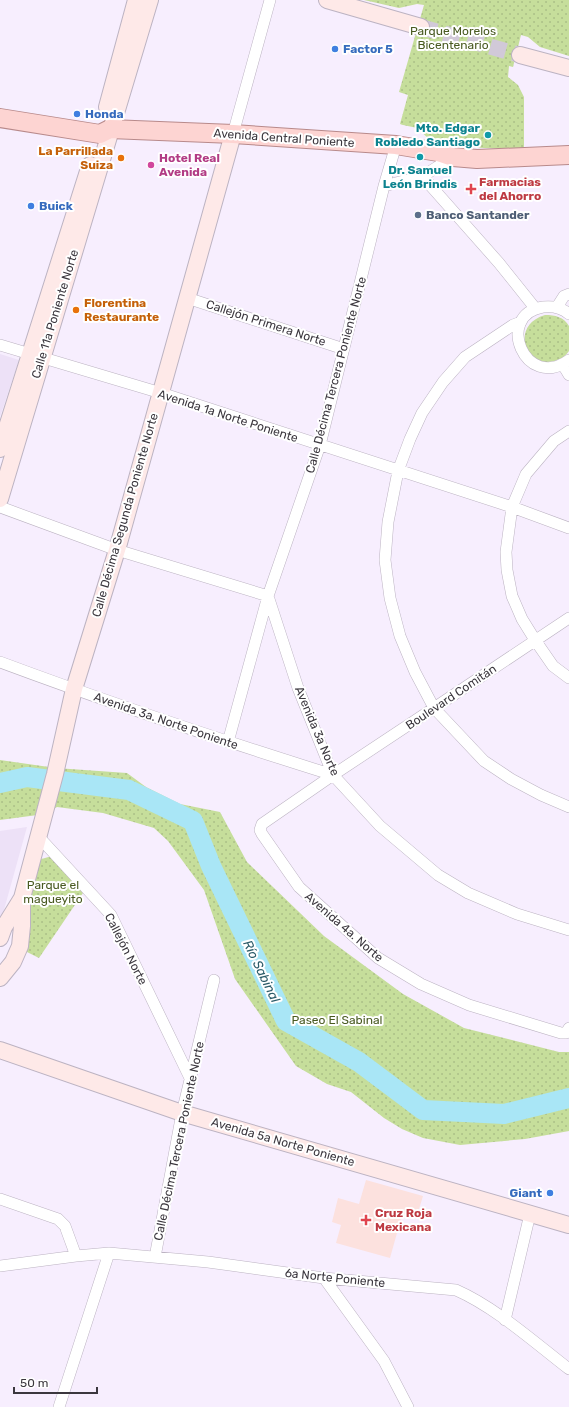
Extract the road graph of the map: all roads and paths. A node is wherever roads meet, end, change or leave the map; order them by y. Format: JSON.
{"nodes":[{"id":1,"x":136,"y":0,"type":"edge"},
{"id":2,"x":150,"y":0,"type":"edge"},
{"id":3,"x":270,"y":0,"type":"edge"},
{"id":4,"x":327,"y":0,"type":"edge"},
{"id":5,"x":421,"y":27,"type":"tunnel mouth"},
{"id":6,"x":132,"y":39,"type":"junction"},
{"id":7,"x":520,"y":55,"type":"tunnel mouth"},
{"id":8,"x":569,"y":68,"type":"edge"},
{"id":9,"x":0,"y":118,"type":"edge"},
{"id":10,"x":105,"y":131,"type":"junction"},
{"id":11,"x":233,"y":134,"type":"junction"},
{"id":12,"x":396,"y":145,"type":"junction"},
{"id":13,"x":569,"y":155,"type":"edge"},
{"id":14,"x":453,"y":157,"type":"junction"},
{"id":15,"x":423,"y":176,"type":"junction"},
{"id":16,"x":384,"y":186,"type":"junction"},
{"id":17,"x":569,"y":294,"type":"edge"},
{"id":18,"x":187,"y":298,"type":"junction"},
{"id":19,"x":557,"y":307,"type":"junction"},
{"id":20,"x":535,"y":308,"type":"junction"},
{"id":21,"x":569,"y":314,"type":"edge"},
{"id":22,"x":521,"y":322,"type":"junction"},
{"id":23,"x":0,"y":345,"type":"edge"},
{"id":24,"x":344,"y":349,"type":"junction"},
{"id":25,"x":35,"y":356,"type":"junction"},
{"id":26,"x":566,"y":363,"type":"edge"},
{"id":27,"x":569,"y":376,"type":"edge"},
{"id":28,"x":160,"y":393,"type":"junction"},
{"id":29,"x":569,"y":432,"type":"edge"},
{"id":30,"x":320,"y":445,"type":"junction"},
{"id":31,"x":0,"y":449,"type":"edge"},
{"id":32,"x":398,"y":470,"type":"junction"},
{"id":33,"x":0,"y":499,"type":"edge"},
{"id":34,"x":0,"y":507,"type":"edge"},
{"id":35,"x":512,"y":508,"type":"junction"},
{"id":36,"x":569,"y":528,"type":"edge"},
{"id":37,"x":117,"y":550,"type":"junction"},
{"id":38,"x":268,"y":596,"type":"junction"},
{"id":39,"x":569,"y":618,"type":"edge"},
{"id":40,"x":535,"y":640,"type":"junction"},
{"id":41,"x":0,"y":662,"type":"edge"},
{"id":42,"x":569,"y":678,"type":"edge"},
{"id":43,"x":74,"y":689,"type":"junction"},
{"id":44,"x":434,"y":708,"type":"junction"},
{"id":45,"x":228,"y":742,"type":"junction"},
{"id":46,"x":333,"y":775,"type":"junction"},
{"id":47,"x":569,"y":807,"type":"edge"},
{"id":48,"x":260,"y":830,"type":"joint"},
{"id":49,"x":38,"y":836,"type":"junction"},
{"id":50,"x":22,"y":898,"type":"junction"},
{"id":51,"x":569,"y":930,"type":"edge"},
{"id":52,"x":0,"y":938,"type":"edge"},
{"id":53,"x":0,"y":978,"type":"edge"},
{"id":54,"x":214,"y":980,"type":"dead end"},
{"id":55,"x":568,"y":1030,"type":"edge"},
{"id":56,"x":0,"y":1050,"type":"edge"},
{"id":57,"x":190,"y":1078,"type":"junction"},
{"id":58,"x":182,"y":1113,"type":"junction"},
{"id":59,"x":0,"y":1199,"type":"edge"},
{"id":60,"x":530,"y":1214,"type":"junction"},
{"id":61,"x":569,"y":1225,"type":"edge"},
{"id":62,"x":109,"y":1253,"type":"junction"},
{"id":63,"x":76,"y":1256,"type":"junction"},
{"id":64,"x":155,"y":1257,"type":"junction"},
{"id":65,"x":0,"y":1266,"type":"edge"},
{"id":66,"x":324,"y":1278,"type":"junction"},
{"id":67,"x":505,"y":1320,"type":"junction"},
{"id":68,"x":569,"y":1368,"type":"edge"},
{"id":69,"x":59,"y":1407,"type":"edge"},
{"id":70,"x":408,"y":1407,"type":"edge"}],
"edges":[{"from":1,"to":6,"type":"main road"},
{"from":2,"to":6,"type":"main road"},
{"from":3,"to":11,"type":"street"},
{"from":4,"to":5,"type":"main road"},
{"from":6,"to":10,"type":"main road","name":"Calle 11a Poniente Norte"},
{"from":7,"to":8,"type":"main road"},
{"from":9,"to":10,"type":"main road","name":"Avenida Central Poniente"},
{"from":10,"to":11,"type":"main road","name":"Avenida Central Poniente"},
{"from":10,"to":25,"type":"main road","name":"Calle 11a Poniente Norte"},
{"from":11,"to":12,"type":"main road","name":"Avenida Central Poniente"},
{"from":11,"to":18,"type":"main road","name":"Calle Décima Segunda Poniente Norte"},
{"from":12,"to":14,"type":"main road","name":"Avenida Central Poniente"},
{"from":12,"to":16,"type":"street","name":"Calle Décima Tercera Poniente Norte"},
{"from":13,"to":14,"type":"main road","name":"Avenida Central Poniente"},
{"from":14,"to":15,"type":"street"},
{"from":15,"to":16,"type":"street"},
{"from":15,"to":20,"type":"street"},
{"from":16,"to":24,"type":"street","name":"Calle Décima Tercera Poniente Norte"},
{"from":17,"to":19,"type":"street"},
{"from":18,"to":24,"type":"street","name":"Callejón Primera Norte"},
{"from":18,"to":28,"type":"main road","name":"Calle Décima Segunda Poniente Norte"},
{"from":19,"to":20,"type":"street"},
{"from":19,"to":21,"type":"street"},
{"from":20,"to":22,"type":"street"},
{"from":22,"to":26,"type":"street"},
{"from":22,"to":32,"type":"street"},
{"from":23,"to":25,"type":"street","name":"Avenida 1a Norte Poniente"},
{"from":24,"to":30,"type":"street","name":"Calle Décima Tercera Poniente Norte"},
{"from":25,"to":28,"type":"street","name":"Avenida 1a Norte Poniente"},
{"from":25,"to":31,"type":"main road","name":"Calle 11a Poniente Norte"},
{"from":25,"to":33,"type":"main road","name":"Calle 11a Poniente Norte"},
{"from":26,"to":27,"type":"street"},
{"from":28,"to":30,"type":"street","name":"Avenida 1a Norte Poniente"},
{"from":28,"to":37,"type":"main road","name":"Calle Décima Segunda Poniente Norte"},
{"from":29,"to":35,"type":"street"},
{"from":30,"to":32,"type":"street","name":"Avenida 1a Norte Poniente"},
{"from":30,"to":38,"type":"street","name":"Calle Décima Tercera Poniente Norte"},
{"from":32,"to":35,"type":"street","name":"Avenida 1a Norte Poniente"},
{"from":32,"to":44,"type":"street"},
{"from":34,"to":37,"type":"street"},
{"from":35,"to":36,"type":"street","name":"Avenida 1a Norte Poniente"},
{"from":35,"to":40,"type":"street"},
{"from":37,"to":38,"type":"street"},
{"from":37,"to":43,"type":"main road","name":"Calle Décima Segunda Poniente Norte"},
{"from":38,"to":45,"type":"street","name":"Calle Décima Tercera Poniente Norte"},
{"from":38,"to":46,"type":"street","name":"Avenida 3a Norte"},
{"from":39,"to":40,"type":"street","name":"Boulevard Comitán"},
{"from":40,"to":42,"type":"street"},
{"from":40,"to":44,"type":"street","name":"Boulevard Comitán"},
{"from":41,"to":43,"type":"street","name":"Avenida 3a. Norte Poniente"},
{"from":43,"to":45,"type":"street","name":"Avenida 3a. Norte Poniente"},
{"from":43,"to":49,"type":"main road","name":"Calle Décima Segunda Poniente Norte"},
{"from":44,"to":46,"type":"street","name":"Boulevard Comitán"},
{"from":44,"to":47,"type":"street"},
{"from":45,"to":46,"type":"street","name":"Avenida 3a. Norte Poniente"},
{"from":46,"to":48,"type":"street","name":"Boulevard Comitán"},
{"from":46,"to":51,"type":"street","name":"Avenida 3a Norte"},
{"from":48,"to":55,"type":"street","name":"Avenida 4a. Norte"},
{"from":49,"to":50,"type":"main road","name":"Calle Décima Segunda Poniente Norte"},
{"from":49,"to":57,"type":"street","name":"Callejón Norte"},
{"from":50,"to":52,"type":"main road","name":"Calle Décima Segunda Poniente Norte"},
{"from":50,"to":53,"type":"main road","name":"Calle Décima Segunda Poniente Norte"},
{"from":54,"to":57,"type":"street","name":"Calle Décima Tercera Poniente Norte"},
{"from":56,"to":58,"type":"main road","name":"Avenida 5a Norte Poniente"},
{"from":57,"to":58,"type":"street","name":"Calle Décima Tercera Poniente Norte"},
{"from":58,"to":60,"type":"main road","name":"Avenida 5a Norte Poniente"},
{"from":58,"to":64,"type":"street","name":"Calle Décima Tercera Poniente Norte"},
{"from":59,"to":63,"type":"street"},
{"from":60,"to":61,"type":"main road","name":"Avenida 5a Norte Poniente"},
{"from":60,"to":67,"type":"street"},
{"from":62,"to":63,"type":"street","name":"6a Norte Poniente"},
{"from":62,"to":64,"type":"street","name":"6a Norte Poniente"},
{"from":62,"to":69,"type":"street"},
{"from":63,"to":65,"type":"street","name":"6a Norte Poniente"},
{"from":64,"to":66,"type":"street","name":"6a Norte Poniente"},
{"from":66,"to":67,"type":"street","name":"6a Norte Poniente"},
{"from":66,"to":70,"type":"street"},
{"from":67,"to":68,"type":"street","name":"6a Norte Poniente"}]}
